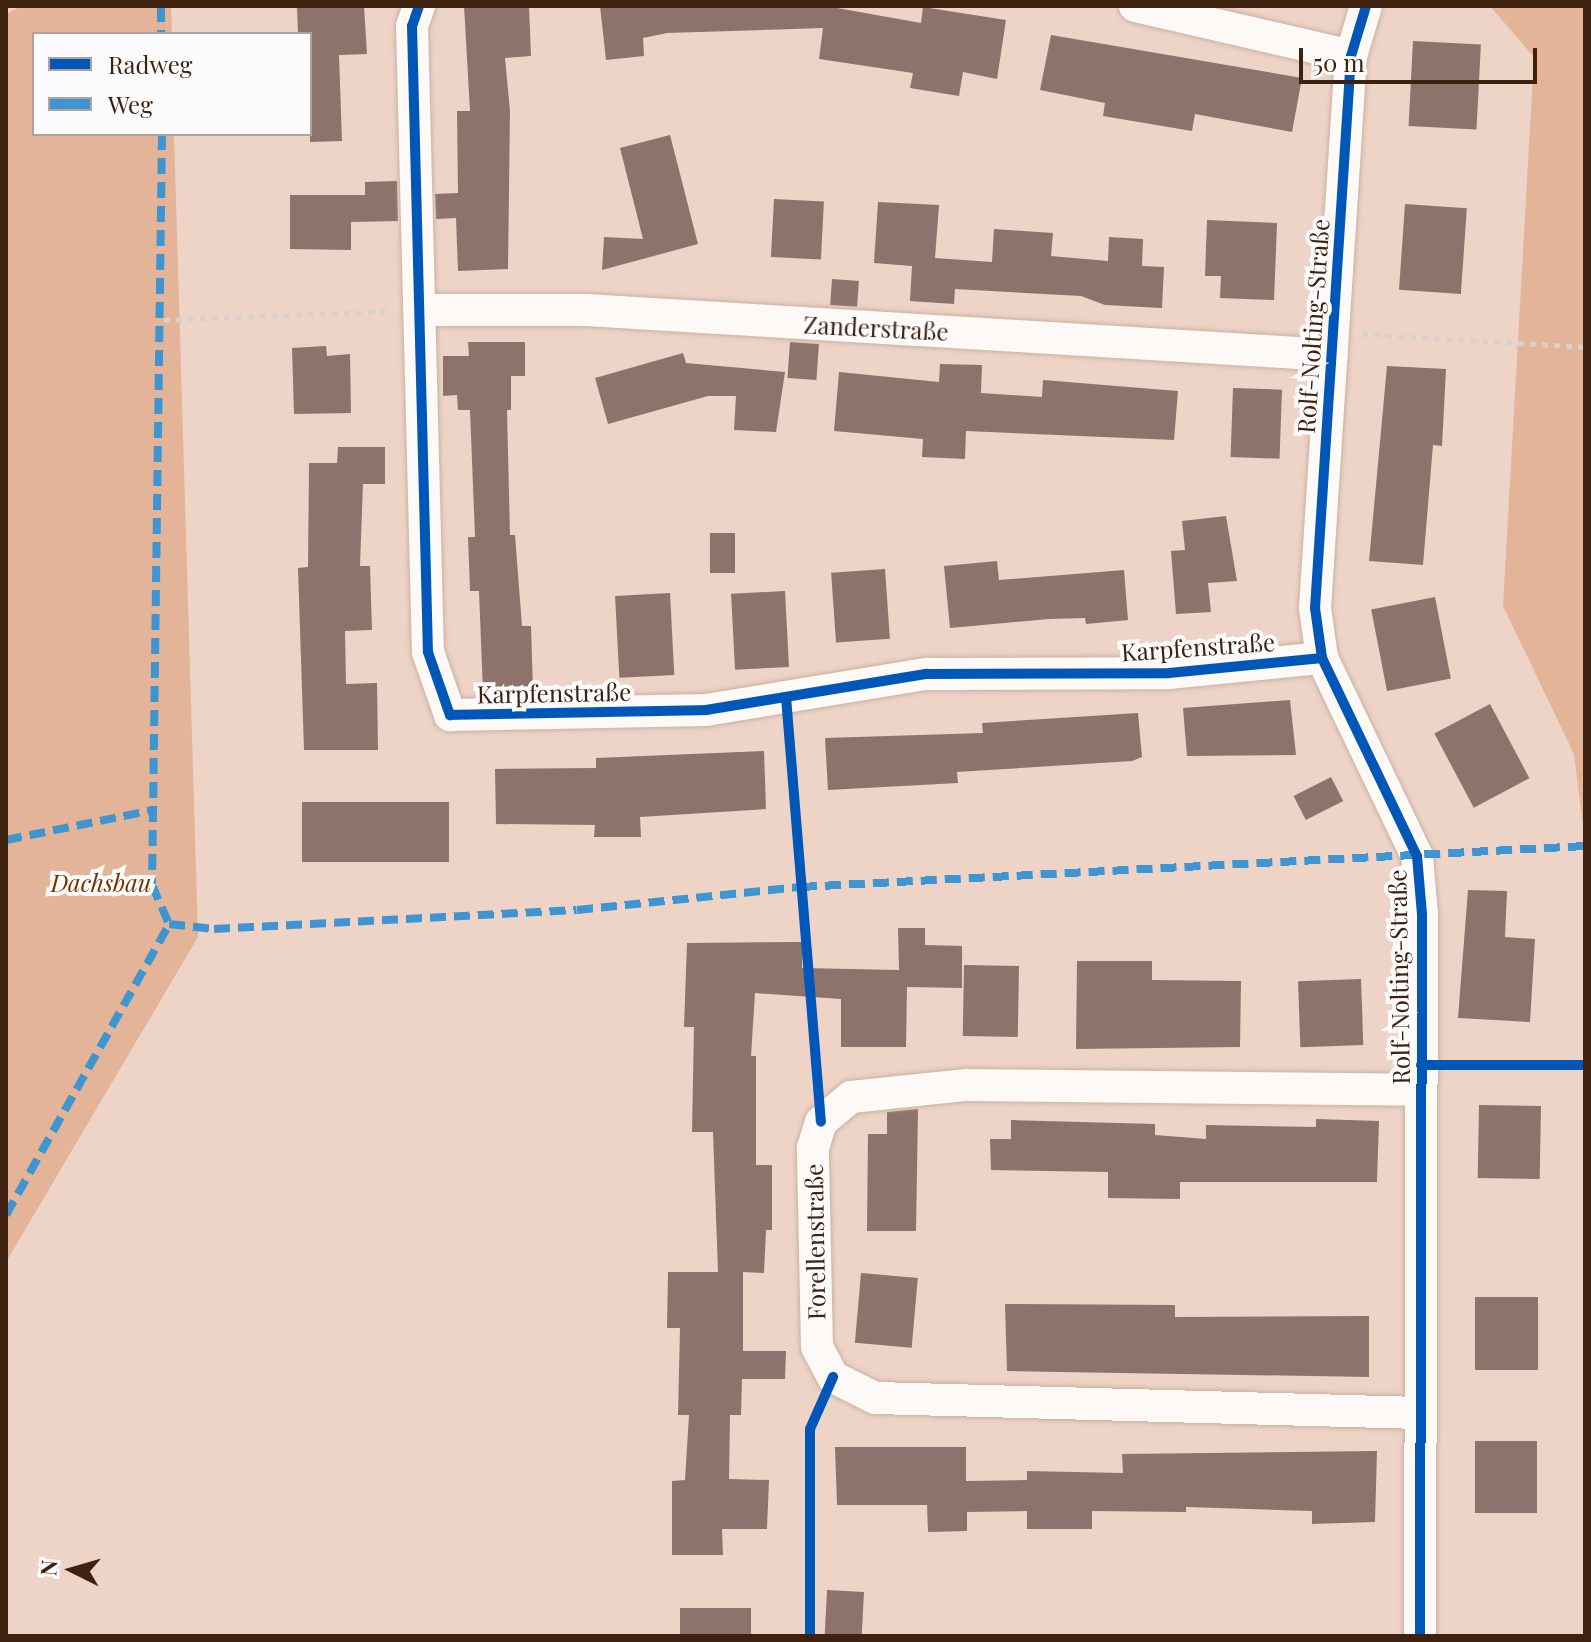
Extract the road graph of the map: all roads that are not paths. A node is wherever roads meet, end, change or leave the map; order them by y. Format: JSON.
{"nodes":[{"id":1,"x":419,"y":6,"type":"edge"},
{"id":2,"x":1135,"y":6,"type":"edge"},
{"id":3,"x":1366,"y":6,"type":"edge"},
{"id":4,"x":1351,"y":56,"type":"junction"},
{"id":5,"x":420,"y":310,"type":"junction"},
{"id":6,"x":1333,"y":344,"type":"junction"},
{"id":7,"x":1322,"y":658,"type":"junction"},
{"id":8,"x":1421,"y":1090,"type":"junction"},
{"id":9,"x":1420,"y":1413,"type":"junction"},
{"id":10,"x":1420,"y":1636,"type":"edge"}],
"edges":[{"from":1,"to":5,"type":"street","name":"Karpfenstraße"},
{"from":2,"to":4,"type":"street"},
{"from":3,"to":4,"type":"street","name":"Rolf-Nolting-Straße"},
{"from":4,"to":6,"type":"street","name":"Rolf-Nolting-Straße"},
{"from":5,"to":6,"type":"street","name":"Zanderstraße"},
{"from":5,"to":7,"type":"street","name":"Karpfenstraße"},
{"from":6,"to":7,"type":"street","name":"Rolf-Nolting-Straße"},
{"from":7,"to":8,"type":"street","name":"Rolf-Nolting-Straße"},
{"from":8,"to":9,"type":"street","name":"Rolf-Nolting-Straße"},
{"from":8,"to":9,"type":"street","name":"Forellenstraße"},
{"from":9,"to":10,"type":"street","name":"Rolf-Nolting-Straße"}]}
